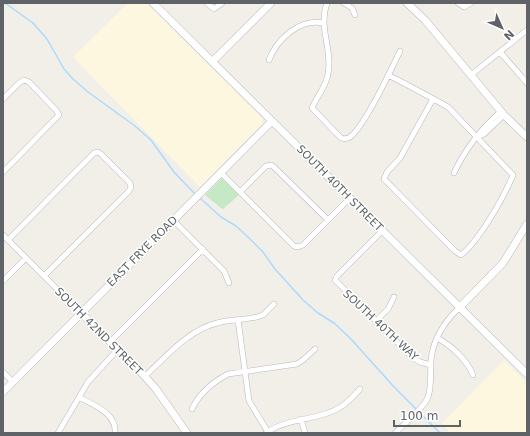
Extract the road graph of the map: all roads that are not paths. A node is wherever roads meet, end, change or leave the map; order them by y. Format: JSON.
{"nodes":[{"id":1,"x":153,"y":3,"type":"edge"},
{"id":2,"x":207,"y":3,"type":"edge"},
{"id":3,"x":222,"y":3,"type":"edge"},
{"id":4,"x":271,"y":3,"type":"edge"},
{"id":5,"x":327,"y":3,"type":"edge"},
{"id":6,"x":344,"y":3,"type":"edge"},
{"id":7,"x":407,"y":3,"type":"edge"},
{"id":8,"x":458,"y":3,"type":"edge"},
{"id":9,"x":471,"y":3,"type":"edge"},
{"id":10,"x":355,"y":15,"type":"dead end"},
{"id":11,"x":323,"y":23,"type":"junction"},
{"id":12,"x":527,"y":30,"type":"edge"},
{"id":13,"x":400,"y":51,"type":"dead end"},
{"id":14,"x":500,"y":52,"type":"junction"},
{"id":15,"x":269,"y":60,"type":"dead end"},
{"id":16,"x":213,"y":61,"type":"junction"},
{"id":17,"x":388,"y":74,"type":"junction"},
{"id":18,"x":471,"y":75,"type":"junction"},
{"id":19,"x":527,"y":83,"type":"edge"},
{"id":20,"x":439,"y":94,"type":"dead end"},
{"id":21,"x":3,"y":99,"type":"edge"},
{"id":22,"x":434,"y":99,"type":"junction"},
{"id":23,"x":503,"y":113,"type":"junction"},
{"id":24,"x":272,"y":121,"type":"junction"},
{"id":25,"x":477,"y":137,"type":"junction"},
{"id":26,"x":527,"y":137,"type":"edge"},
{"id":27,"x":3,"y":172,"type":"edge"},
{"id":28,"x":221,"y":172,"type":"junction"},
{"id":29,"x":454,"y":173,"type":"dead end"},
{"id":30,"x":240,"y":192,"type":"junction"},
{"id":31,"x":350,"y":198,"type":"junction"},
{"id":32,"x":173,"y":220,"type":"junction"},
{"id":33,"x":328,"y":220,"type":"junction"},
{"id":34,"x":527,"y":224,"type":"edge"},
{"id":35,"x":383,"y":230,"type":"junction"},
{"id":36,"x":3,"y":235,"type":"edge"},
{"id":37,"x":8,"y":240,"type":"junction"},
{"id":38,"x":203,"y":249,"type":"junction"},
{"id":39,"x":26,"y":258,"type":"junction"},
{"id":40,"x":44,"y":276,"type":"junction"},
{"id":41,"x":3,"y":281,"type":"edge"},
{"id":42,"x":229,"y":282,"type":"dead end"},
{"id":43,"x":394,"y":297,"type":"dead end"},
{"id":44,"x":274,"y":304,"type":"dead end"},
{"id":45,"x":460,"y":308,"type":"junction"},
{"id":46,"x":81,"y":313,"type":"junction"},
{"id":47,"x":238,"y":320,"type":"junction"},
{"id":48,"x":376,"y":322,"type":"junction"},
{"id":49,"x":437,"y":338,"type":"junction"},
{"id":50,"x":110,"y":342,"type":"junction"},
{"id":51,"x":118,"y":349,"type":"junction"},
{"id":52,"x":315,"y":349,"type":"dead end"},
{"id":53,"x":431,"y":365,"type":"junction"},
{"id":54,"x":3,"y":372,"type":"edge"},
{"id":55,"x":245,"y":372,"type":"junction"},
{"id":56,"x":527,"y":374,"type":"edge"},
{"id":57,"x":474,"y":375,"type":"dead end"},
{"id":58,"x":144,"y":376,"type":"junction"},
{"id":59,"x":13,"y":382,"type":"junction"},
{"id":60,"x":360,"y":389,"type":"dead end"},
{"id":61,"x":3,"y":392,"type":"edge"},
{"id":62,"x":79,"y":397,"type":"junction"},
{"id":63,"x":192,"y":409,"type":"dead end"},
{"id":64,"x":301,"y":419,"type":"junction"},
{"id":65,"x":267,"y":432,"type":"edge"},
{"id":66,"x":58,"y":433,"type":"edge"},
{"id":67,"x":115,"y":433,"type":"edge"},
{"id":68,"x":187,"y":433,"type":"edge"},
{"id":69,"x":304,"y":433,"type":"edge"},
{"id":70,"x":395,"y":433,"type":"edge"}],
"edges":[{"from":1,"to":16,"type":"street","name":"SOUTH 40TH STREET"},
{"from":2,"to":3,"type":"street"},
{"from":4,"to":16,"type":"street"},
{"from":5,"to":11,"type":"street"},
{"from":6,"to":10,"type":"street"},
{"from":7,"to":18,"type":"street"},
{"from":8,"to":9,"type":"street"},
{"from":11,"to":15,"type":"street"},
{"from":11,"to":17,"type":"street"},
{"from":12,"to":14,"type":"street"},
{"from":13,"to":17,"type":"street"},
{"from":14,"to":18,"type":"street"},
{"from":14,"to":19,"type":"street"},
{"from":16,"to":24,"type":"street","name":"SOUTH 40TH STREET"},
{"from":17,"to":22,"type":"street"},
{"from":18,"to":23,"type":"street"},
{"from":20,"to":22,"type":"street"},
{"from":21,"to":27,"type":"street"},
{"from":22,"to":25,"type":"street"},
{"from":22,"to":25,"type":"street"},
{"from":23,"to":25,"type":"street"},
{"from":23,"to":26,"type":"street"},
{"from":24,"to":28,"type":"street","name":"EAST FRYE ROAD"},
{"from":24,"to":31,"type":"street","name":"SOUTH 40TH STREET"},
{"from":25,"to":29,"type":"street"},
{"from":28,"to":30,"type":"street"},
{"from":28,"to":32,"type":"street","name":"EAST FRYE ROAD"},
{"from":30,"to":33,"type":"street"},
{"from":30,"to":33,"type":"street"},
{"from":31,"to":33,"type":"street"},
{"from":31,"to":35,"type":"street","name":"SOUTH 40TH STREET"},
{"from":32,"to":38,"type":"street"},
{"from":32,"to":46,"type":"street","name":"EAST FRYE ROAD"},
{"from":34,"to":45,"type":"street"},
{"from":35,"to":45,"type":"street","name":"SOUTH 40TH STREET"},
{"from":35,"to":48,"type":"street","name":"SOUTH 40TH WAY"},
{"from":36,"to":37,"type":"street","name":"SOUTH 42ND STREET"},
{"from":37,"to":39,"type":"street","name":"SOUTH 42ND STREET"},
{"from":37,"to":40,"type":"street"},
{"from":38,"to":42,"type":"street"},
{"from":38,"to":50,"type":"street"},
{"from":39,"to":40,"type":"street","name":"SOUTH 42ND STREET"},
{"from":39,"to":41,"type":"street"},
{"from":40,"to":46,"type":"street","name":"SOUTH 42ND STREET"},
{"from":43,"to":48,"type":"street"},
{"from":44,"to":47,"type":"street"},
{"from":45,"to":49,"type":"street"},
{"from":45,"to":56,"type":"street","name":"SOUTH 40TH STREET"},
{"from":46,"to":50,"type":"street","name":"SOUTH 42ND STREET"},
{"from":46,"to":59,"type":"street","name":"EAST FRYE ROAD"},
{"from":47,"to":55,"type":"street"},
{"from":47,"to":58,"type":"street"},
{"from":48,"to":53,"type":"street","name":"SOUTH 40TH WAY"},
{"from":49,"to":53,"type":"street"},
{"from":49,"to":57,"type":"street"},
{"from":50,"to":51,"type":"street","name":"SOUTH 42ND STREET"},
{"from":51,"to":58,"type":"street","name":"SOUTH 42ND STREET"},
{"from":51,"to":62,"type":"street"},
{"from":52,"to":55,"type":"street"},
{"from":53,"to":70,"type":"street"},
{"from":54,"to":59,"type":"street"},
{"from":55,"to":63,"type":"street"},
{"from":55,"to":65,"type":"street"},
{"from":58,"to":68,"type":"street","name":"SOUTH 42ND STREET"},
{"from":59,"to":61,"type":"street","name":"EAST FRYE ROAD"},
{"from":60,"to":64,"type":"street"},
{"from":62,"to":66,"type":"street"},
{"from":62,"to":67,"type":"street"},
{"from":64,"to":65,"type":"street"},
{"from":64,"to":69,"type":"street"}]}
